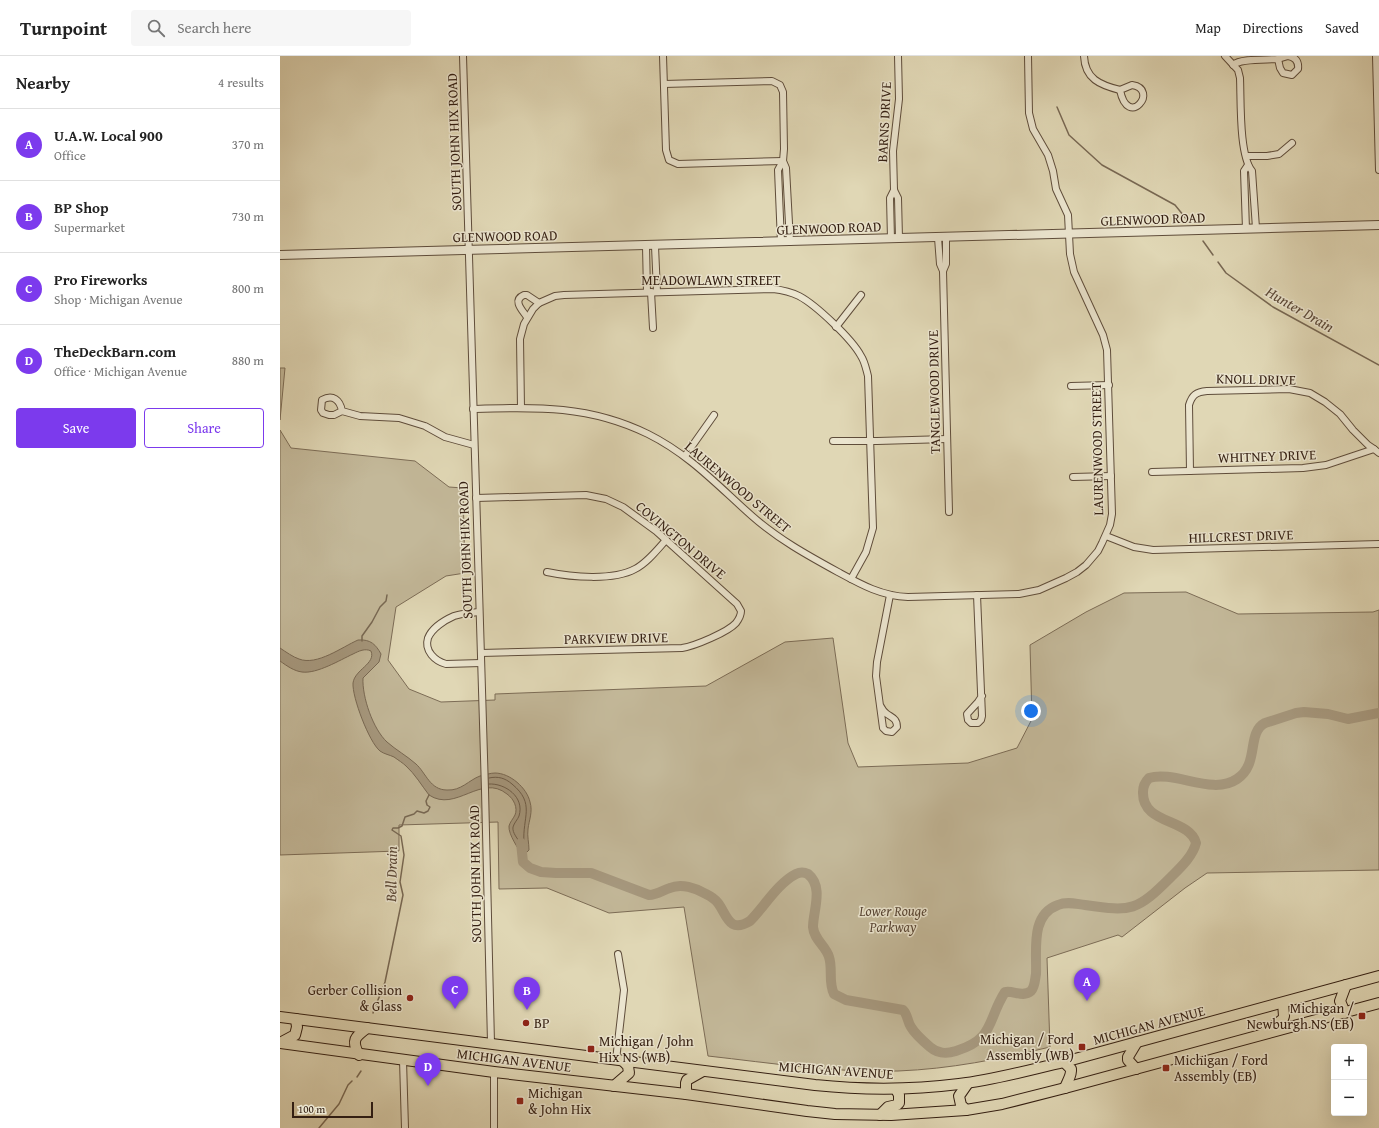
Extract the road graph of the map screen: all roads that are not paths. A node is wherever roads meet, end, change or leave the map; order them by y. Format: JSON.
{"nodes":[{"id":1,"x":463,"y":56,"type":"edge"},
{"id":2,"x":664,"y":56,"type":"edge"},
{"id":3,"x":898,"y":56,"type":"edge"},
{"id":4,"x":1028,"y":56,"type":"edge"},
{"id":5,"x":1084,"y":56,"type":"edge"},
{"id":6,"x":1225,"y":56,"type":"edge"},
{"id":7,"x":1376,"y":56,"type":"edge"},
{"id":8,"x":1278,"y":59,"type":"dead end"},
{"id":9,"x":1233,"y":65,"type":"junction"},
{"id":10,"x":664,"y":84,"type":"junction"},
{"id":11,"x":1120,"y":90,"type":"dead end"},
{"id":12,"x":1292,"y":143,"type":"dead end"},
{"id":13,"x":1246,"y":156,"type":"junction"},
{"id":14,"x":783,"y":161,"type":"junction"},
{"id":15,"x":1248,"y":165,"type":"junction"},
{"id":16,"x":1379,"y":170,"type":"edge"},
{"id":17,"x":1254,"y":193,"type":"junction"},
{"id":18,"x":1245,"y":194,"type":"junction"},
{"id":19,"x":1379,"y":225,"type":"edge"},
{"id":20,"x":1256,"y":228,"type":"junction"},
{"id":21,"x":1246,"y":229,"type":"junction"},
{"id":22,"x":1069,"y":234,"type":"junction"},
{"id":23,"x":895,"y":238,"type":"junction"},
{"id":24,"x":942,"y":238,"type":"junction"},
{"id":25,"x":786,"y":242,"type":"junction"},
{"id":26,"x":646,"y":246,"type":"junction"},
{"id":27,"x":655,"y":246,"type":"junction"},
{"id":28,"x":470,"y":250,"type":"junction"},
{"id":29,"x":280,"y":255,"type":"edge"},
{"id":30,"x":652,"y":292,"type":"junction"},
{"id":31,"x":861,"y":295,"type":"dead end"},
{"id":32,"x":540,"y":303,"type":"junction"},
{"id":33,"x":527,"y":317,"type":"junction"},
{"id":34,"x":836,"y":327,"type":"junction"},
{"id":35,"x":653,"y":328,"type":"dead end"},
{"id":36,"x":1109,"y":385,"type":"junction"},
{"id":37,"x":1071,"y":386,"type":"dead end"},
{"id":38,"x":521,"y":408,"type":"junction"},
{"id":39,"x":473,"y":410,"type":"junction"},
{"id":40,"x":342,"y":411,"type":"dead end"},
{"id":41,"x":714,"y":415,"type":"dead end"},
{"id":42,"x":947,"y":439,"type":"junction"},
{"id":43,"x":834,"y":441,"type":"dead end"},
{"id":44,"x":871,"y":441,"type":"junction"},
{"id":45,"x":474,"y":445,"type":"junction"},
{"id":46,"x":1376,"y":451,"type":"edge"},
{"id":47,"x":685,"y":456,"type":"junction"},
{"id":48,"x":1190,"y":471,"type":"junction"},
{"id":49,"x":1152,"y":472,"type":"dead end"},
{"id":50,"x":1112,"y":476,"type":"junction"},
{"id":51,"x":1073,"y":477,"type":"dead end"},
{"id":52,"x":476,"y":498,"type":"junction"},
{"id":53,"x":949,"y":512,"type":"dead end"},
{"id":54,"x":1106,"y":536,"type":"junction"},
{"id":55,"x":666,"y":540,"type":"junction"},
{"id":56,"x":1379,"y":544,"type":"edge"},
{"id":57,"x":547,"y":572,"type":"dead end"},
{"id":58,"x":851,"y":579,"type":"junction"},
{"id":59,"x":890,"y":595,"type":"junction"},
{"id":60,"x":977,"y":595,"type":"junction"},
{"id":61,"x":479,"y":612,"type":"junction"},
{"id":62,"x":741,"y":614,"type":"joint"},
{"id":63,"x":481,"y":653,"type":"junction"},
{"id":64,"x":481,"y":663,"type":"junction"},
{"id":65,"x":982,"y":696,"type":"dead end"},
{"id":66,"x":880,"y":706,"type":"dead end"},
{"id":67,"x":618,"y":954,"type":"dead end"},
{"id":68,"x":1379,"y":976,"type":"edge"},
{"id":69,"x":1346,"y":985,"type":"junction"},
{"id":70,"x":1283,"y":1003,"type":"junction"},
{"id":71,"x":1379,"y":1003,"type":"edge"},
{"id":72,"x":1345,"y":1013,"type":"junction"},
{"id":73,"x":280,"y":1017,"type":"edge"},
{"id":74,"x":296,"y":1019,"type":"junction"},
{"id":75,"x":368,"y":1028,"type":"junction"},
{"id":76,"x":1263,"y":1035,"type":"junction"},
{"id":77,"x":1137,"y":1042,"type":"junction"},
{"id":78,"x":280,"y":1043,"type":"edge"},
{"id":79,"x":491,"y":1043,"type":"junction"},
{"id":80,"x":359,"y":1054,"type":"junction"},
{"id":81,"x":403,"y":1060,"type":"junction"},
{"id":82,"x":619,"y":1060,"type":"junction"},
{"id":83,"x":1064,"y":1062,"type":"junction"},
{"id":84,"x":1136,"y":1069,"type":"junction"},
{"id":85,"x":703,"y":1070,"type":"junction"},
{"id":86,"x":494,"y":1072,"type":"junction"},
{"id":87,"x":968,"y":1082,"type":"junction"},
{"id":88,"x":614,"y":1086,"type":"junction"},
{"id":89,"x":1066,"y":1088,"type":"junction"},
{"id":90,"x":896,"y":1089,"type":"junction"},
{"id":91,"x":686,"y":1094,"type":"junction"},
{"id":92,"x":966,"y":1110,"type":"junction"},
{"id":93,"x":880,"y":1115,"type":"junction"},
{"id":94,"x":405,"y":1128,"type":"edge"},
{"id":95,"x":494,"y":1128,"type":"edge"}],
"edges":[{"from":1,"to":28,"type":"street","name":"SOUTH JOHN HIX ROAD"},
{"from":2,"to":10,"type":"street"},
{"from":3,"to":23,"type":"street","name":"BARNS DRIVE"},
{"from":4,"to":22,"type":"street","name":"LAURENWOOD STREET"},
{"from":5,"to":11,"type":"street"},
{"from":6,"to":9,"type":"street"},
{"from":7,"to":16,"type":"street"},
{"from":8,"to":9,"type":"street"},
{"from":9,"to":13,"type":"street"},
{"from":10,"to":14,"type":"street"},
{"from":10,"to":14,"type":"street"},
{"from":12,"to":13,"type":"street"},
{"from":13,"to":15,"type":"street"},
{"from":14,"to":25,"type":"street"},
{"from":15,"to":17,"type":"street"},
{"from":15,"to":18,"type":"street"},
{"from":17,"to":18,"type":"street"},
{"from":17,"to":20,"type":"street"},
{"from":18,"to":21,"type":"street"},
{"from":19,"to":20,"type":"street","name":"GLENWOOD ROAD"},
{"from":20,"to":21,"type":"street","name":"GLENWOOD ROAD"},
{"from":21,"to":22,"type":"street","name":"GLENWOOD ROAD"},
{"from":22,"to":24,"type":"street","name":"GLENWOOD ROAD"},
{"from":22,"to":36,"type":"street","name":"LAURENWOOD STREET"},
{"from":23,"to":24,"type":"street","name":"GLENWOOD ROAD"},
{"from":23,"to":25,"type":"street","name":"GLENWOOD ROAD"},
{"from":24,"to":42,"type":"street","name":"TANGLEWOOD DRIVE"},
{"from":25,"to":27,"type":"street","name":"GLENWOOD ROAD"},
{"from":26,"to":27,"type":"street","name":"GLENWOOD ROAD"},
{"from":26,"to":28,"type":"street","name":"GLENWOOD ROAD"},
{"from":26,"to":30,"type":"street"},
{"from":27,"to":30,"type":"street"},
{"from":28,"to":29,"type":"street","name":"GLENWOOD ROAD"},
{"from":28,"to":39,"type":"street","name":"SOUTH JOHN HIX ROAD"},
{"from":30,"to":32,"type":"street","name":"MEADOWLAWN STREET"},
{"from":30,"to":34,"type":"street","name":"MEADOWLAWN STREET"},
{"from":30,"to":35,"type":"street"},
{"from":31,"to":34,"type":"street"},
{"from":32,"to":33,"type":"street","name":"MEADOWLAWN STREET"},
{"from":32,"to":33,"type":"street"},
{"from":33,"to":38,"type":"street","name":"MEADOWLAWN STREET"},
{"from":34,"to":44,"type":"street","name":"MEADOWLAWN STREET"},
{"from":36,"to":37,"type":"street"},
{"from":36,"to":50,"type":"street","name":"LAURENWOOD STREET"},
{"from":38,"to":39,"type":"street","name":"LAURENWOOD STREET"},
{"from":38,"to":47,"type":"street","name":"LAURENWOOD STREET"},
{"from":39,"to":45,"type":"street","name":"SOUTH JOHN HIX ROAD"},
{"from":40,"to":45,"type":"street"},
{"from":41,"to":47,"type":"street"},
{"from":42,"to":44,"type":"street"},
{"from":42,"to":53,"type":"street","name":"TANGLEWOOD DRIVE"},
{"from":43,"to":44,"type":"street"},
{"from":44,"to":58,"type":"street","name":"MEADOWLAWN STREET"},
{"from":45,"to":52,"type":"street","name":"SOUTH JOHN HIX ROAD"},
{"from":46,"to":48,"type":"street","name":"WHITNEY DRIVE"},
{"from":46,"to":48,"type":"street","name":"KNOLL DRIVE"},
{"from":47,"to":58,"type":"street","name":"LAURENWOOD STREET"},
{"from":48,"to":49,"type":"street","name":"WHITNEY DRIVE"},
{"from":50,"to":51,"type":"street"},
{"from":50,"to":54,"type":"street","name":"LAURENWOOD STREET"},
{"from":52,"to":55,"type":"street","name":"COVINGTON DRIVE"},
{"from":52,"to":61,"type":"street","name":"SOUTH JOHN HIX ROAD"},
{"from":54,"to":56,"type":"street","name":"HILLCREST DRIVE"},
{"from":54,"to":60,"type":"street","name":"LAURENWOOD STREET"},
{"from":55,"to":57,"type":"street"},
{"from":55,"to":62,"type":"street","name":"COVINGTON DRIVE"},
{"from":58,"to":59,"type":"street","name":"LAURENWOOD STREET"},
{"from":59,"to":60,"type":"street","name":"LAURENWOOD STREET"},
{"from":59,"to":66,"type":"street"},
{"from":60,"to":65,"type":"street"},
{"from":61,"to":63,"type":"street","name":"SOUTH JOHN HIX ROAD"},
{"from":61,"to":64,"type":"street"},
{"from":62,"to":63,"type":"street","name":"PARKVIEW DRIVE"},
{"from":63,"to":64,"type":"street","name":"SOUTH JOHN HIX ROAD"},
{"from":64,"to":79,"type":"street","name":"SOUTH JOHN HIX ROAD"},
{"from":67,"to":82,"type":"street"},
{"from":68,"to":69,"type":"main road","name":"MICHIGAN AVENUE"},
{"from":69,"to":70,"type":"main road","name":"MICHIGAN AVENUE"},
{"from":69,"to":72,"type":"main road"},
{"from":70,"to":76,"type":"main road"},
{"from":70,"to":77,"type":"main road","name":"MICHIGAN AVENUE"},
{"from":71,"to":72,"type":"main road","name":"MICHIGAN AVENUE"},
{"from":72,"to":76,"type":"main road","name":"MICHIGAN AVENUE"},
{"from":73,"to":74,"type":"main road","name":"MICHIGAN AVENUE"},
{"from":74,"to":75,"type":"main road","name":"MICHIGAN AVENUE"},
{"from":74,"to":78,"type":"main road"},
{"from":75,"to":79,"type":"main road","name":"MICHIGAN AVENUE"},
{"from":75,"to":80,"type":"main road"},
{"from":76,"to":84,"type":"main road","name":"MICHIGAN AVENUE"},
{"from":77,"to":83,"type":"main road","name":"MICHIGAN AVENUE"},
{"from":77,"to":84,"type":"main road"},
{"from":78,"to":80,"type":"main road","name":"MICHIGAN AVENUE"},
{"from":79,"to":82,"type":"main road","name":"MICHIGAN AVENUE"},
{"from":80,"to":81,"type":"main road","name":"MICHIGAN AVENUE"},
{"from":81,"to":86,"type":"main road","name":"MICHIGAN AVENUE"},
{"from":81,"to":94,"type":"street"},
{"from":82,"to":85,"type":"main road","name":"MICHIGAN AVENUE"},
{"from":82,"to":88,"type":"main road"},
{"from":83,"to":87,"type":"main road","name":"MICHIGAN AVENUE"},
{"from":83,"to":89,"type":"main road"},
{"from":84,"to":89,"type":"main road","name":"MICHIGAN AVENUE"},
{"from":85,"to":90,"type":"main road","name":"MICHIGAN AVENUE"},
{"from":85,"to":91,"type":"main road"},
{"from":86,"to":88,"type":"main road","name":"MICHIGAN AVENUE"},
{"from":86,"to":95,"type":"street"},
{"from":87,"to":90,"type":"main road","name":"MICHIGAN AVENUE"},
{"from":87,"to":92,"type":"main road"},
{"from":88,"to":91,"type":"main road","name":"MICHIGAN AVENUE"},
{"from":89,"to":92,"type":"main road","name":"MICHIGAN AVENUE"},
{"from":90,"to":93,"type":"main road"},
{"from":91,"to":93,"type":"main road","name":"MICHIGAN AVENUE"},
{"from":92,"to":93,"type":"main road","name":"MICHIGAN AVENUE"}]}
